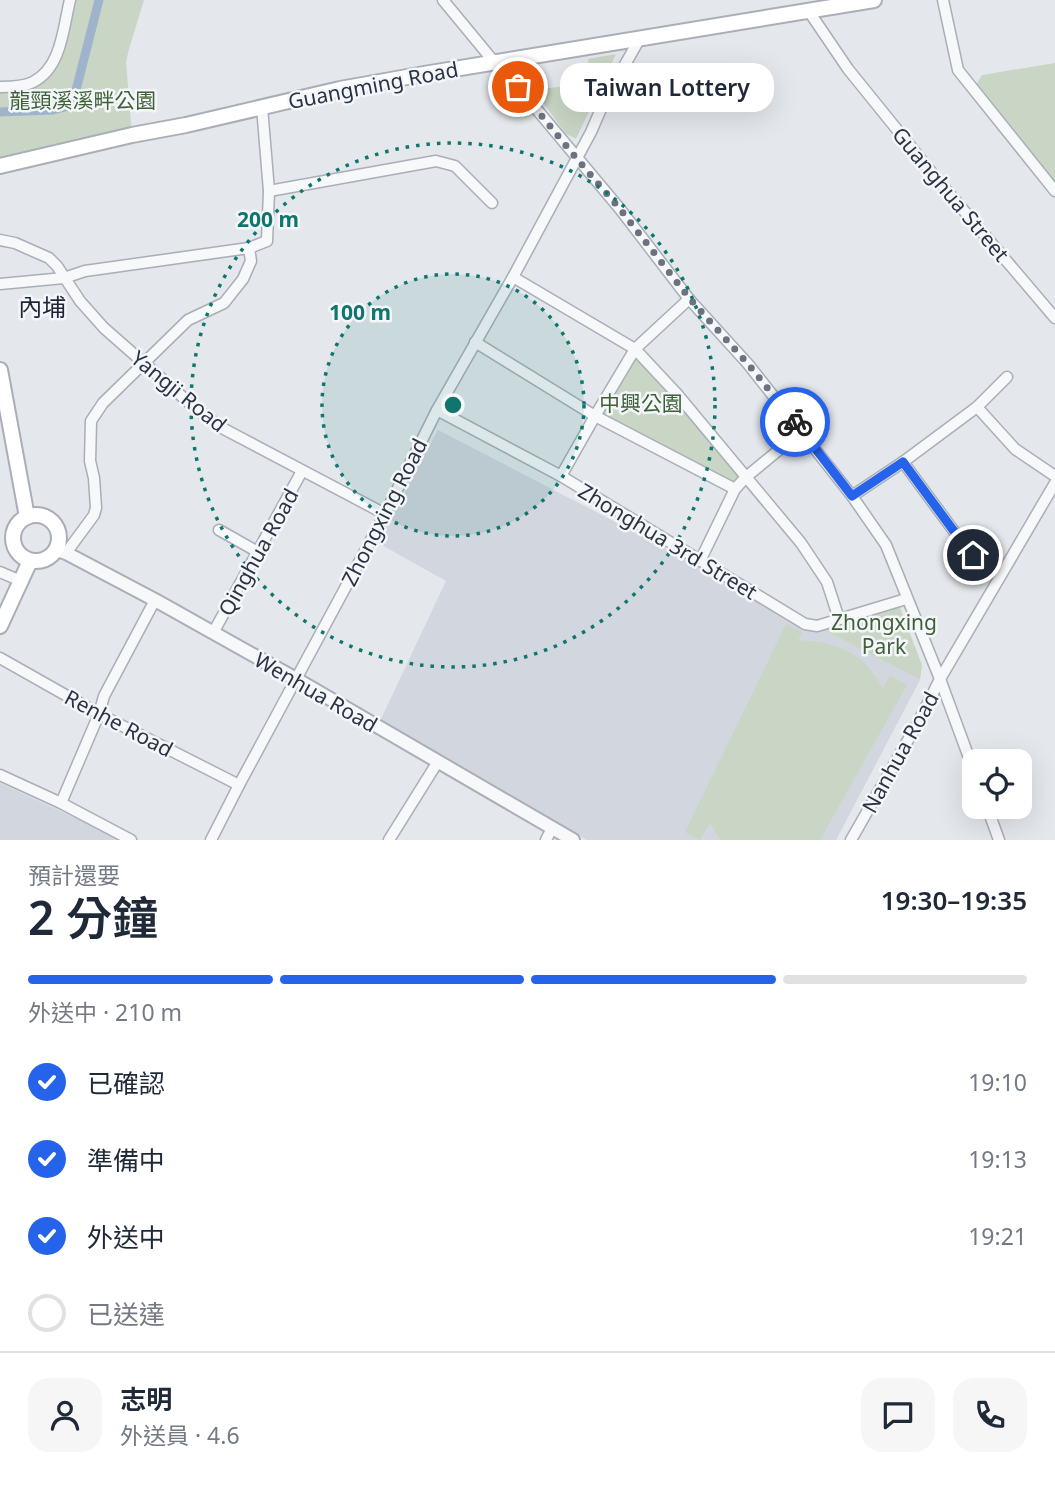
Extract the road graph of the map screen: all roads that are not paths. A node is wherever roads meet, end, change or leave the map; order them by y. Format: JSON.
{"nodes":[{"id":1,"x":71,"y":0,"type":"edge"},
{"id":2,"x":443,"y":0,"type":"edge"},
{"id":3,"x":874,"y":0,"type":"edge"},
{"id":4,"x":943,"y":0,"type":"edge"},
{"id":5,"x":808,"y":10,"type":"junction"},
{"id":6,"x":640,"y":38,"type":"junction"},
{"id":7,"x":495,"y":62,"type":"junction"},
{"id":8,"x":0,"y":88,"type":"edge"},
{"id":9,"x":262,"y":107,"type":"junction"},
{"id":10,"x":577,"y":159,"type":"junction"},
{"id":11,"x":0,"y":166,"type":"edge"},
{"id":12,"x":269,"y":191,"type":"junction"},
{"id":13,"x":1055,"y":191,"type":"edge"},
{"id":14,"x":492,"y":203,"type":"dead end"},
{"id":15,"x":0,"y":240,"type":"edge"},
{"id":16,"x":249,"y":248,"type":"junction"},
{"id":17,"x":513,"y":276,"type":"junction"},
{"id":18,"x":64,"y":278,"type":"junction"},
{"id":19,"x":0,"y":284,"type":"edge"},
{"id":20,"x":690,"y":299,"type":"junction"},
{"id":21,"x":1055,"y":318,"type":"edge"},
{"id":22,"x":475,"y":342,"type":"junction"},
{"id":23,"x":635,"y":349,"type":"junction"},
{"id":24,"x":144,"y":364,"type":"junction"},
{"id":25,"x":0,"y":370,"type":"edge"},
{"id":26,"x":1007,"y":377,"type":"dead end"},
{"id":27,"x":977,"y":407,"type":"junction"},
{"id":28,"x":437,"y":410,"type":"junction"},
{"id":29,"x":595,"y":416,"type":"junction"},
{"id":30,"x":802,"y":431,"type":"junction"},
{"id":31,"x":903,"y":462,"type":"junction"},
{"id":32,"x":302,"y":471,"type":"junction"},
{"id":33,"x":561,"y":476,"type":"junction"},
{"id":34,"x":1055,"y":476,"type":"edge"},
{"id":35,"x":746,"y":477,"type":"junction"},
{"id":36,"x":1055,"y":483,"type":"edge"},
{"id":37,"x":735,"y":489,"type":"junction"},
{"id":38,"x":852,"y":496,"type":"junction"},
{"id":39,"x":384,"y":514,"type":"junction"},
{"id":40,"x":27,"y":517,"type":"junction"},
{"id":41,"x":219,"y":530,"type":"dead end"},
{"id":42,"x":62,"y":552,"type":"junction"},
{"id":43,"x":258,"y":552,"type":"junction"},
{"id":44,"x":30,"y":561,"type":"junction"},
{"id":45,"x":701,"y":561,"type":"junction"},
{"id":46,"x":1004,"y":569,"type":"junction"},
{"id":47,"x":0,"y":572,"type":"edge"},
{"id":48,"x":21,"y":582,"type":"junction"},
{"id":49,"x":906,"y":599,"type":"junction"},
{"id":50,"x":155,"y":600,"type":"junction"},
{"id":51,"x":839,"y":619,"type":"junction"},
{"id":52,"x":0,"y":626,"type":"edge"},
{"id":53,"x":213,"y":633,"type":"junction"},
{"id":54,"x":0,"y":658,"type":"edge"},
{"id":55,"x":296,"y":679,"type":"junction"},
{"id":56,"x":940,"y":679,"type":"junction"},
{"id":57,"x":99,"y":714,"type":"junction"},
{"id":58,"x":966,"y":749,"type":"edge"},
{"id":59,"x":437,"y":763,"type":"junction"},
{"id":60,"x":0,"y":775,"type":"edge"},
{"id":61,"x":239,"y":785,"type":"junction"},
{"id":62,"x":61,"y":803,"type":"junction"},
{"id":63,"x":991,"y":819,"type":"edge"},
{"id":64,"x":549,"y":834,"type":"edge"},
{"id":65,"x":131,"y":840,"type":"edge"},
{"id":66,"x":211,"y":840,"type":"edge"},
{"id":67,"x":389,"y":840,"type":"edge"},
{"id":68,"x":573,"y":840,"type":"edge"},
{"id":69,"x":851,"y":840,"type":"edge"},
{"id":70,"x":999,"y":840,"type":"edge"}],
"edges":[{"from":1,"to":8,"type":"street"},
{"from":2,"to":7,"type":"street"},
{"from":3,"to":5,"type":"main road","name":"Guangming Road"},
{"from":4,"to":13,"type":"street"},
{"from":5,"to":6,"type":"main road","name":"Guangming Road"},
{"from":5,"to":21,"type":"street","name":"Guanghua Street"},
{"from":6,"to":7,"type":"main road","name":"Guangming Road"},
{"from":6,"to":10,"type":"street","name":"Zhongxing Road"},
{"from":7,"to":9,"type":"main road","name":"Guangming Road"},
{"from":7,"to":10,"type":"street"},
{"from":9,"to":11,"type":"main road","name":"Guangming Road"},
{"from":9,"to":12,"type":"street"},
{"from":10,"to":17,"type":"street","name":"Zhongxing Road"},
{"from":10,"to":20,"type":"street"},
{"from":12,"to":14,"type":"street"},
{"from":12,"to":16,"type":"street"},
{"from":15,"to":18,"type":"street","name":"Yangji Road"},
{"from":16,"to":18,"type":"street"},
{"from":16,"to":24,"type":"street"},
{"from":17,"to":22,"type":"street","name":"Zhongxing Road"},
{"from":17,"to":23,"type":"street"},
{"from":18,"to":19,"type":"street"},
{"from":18,"to":24,"type":"street","name":"Yangji Road"},
{"from":20,"to":23,"type":"street"},
{"from":20,"to":30,"type":"street"},
{"from":22,"to":28,"type":"street","name":"Zhongxing Road"},
{"from":22,"to":29,"type":"street"},
{"from":23,"to":29,"type":"street"},
{"from":23,"to":35,"type":"street"},
{"from":24,"to":32,"type":"street","name":"Yangji Road"},
{"from":24,"to":42,"type":"street"},
{"from":25,"to":40,"type":"main road"},
{"from":26,"to":27,"type":"street"},
{"from":27,"to":31,"type":"street"},
{"from":27,"to":34,"type":"street"},
{"from":28,"to":33,"type":"street","name":"Zhonghua 3rd Street"},
{"from":28,"to":39,"type":"street","name":"Zhongxing Road"},
{"from":29,"to":33,"type":"street"},
{"from":29,"to":37,"type":"street"},
{"from":30,"to":35,"type":"street"},
{"from":30,"to":38,"type":"street"},
{"from":31,"to":38,"type":"street"},
{"from":31,"to":46,"type":"street"},
{"from":32,"to":39,"type":"street","name":"Yangji Road"},
{"from":32,"to":43,"type":"street","name":"Qinghua Road"},
{"from":33,"to":45,"type":"street","name":"Zhonghua 3rd Street"},
{"from":35,"to":37,"type":"street"},
{"from":35,"to":51,"type":"street"},
{"from":36,"to":46,"type":"street","name":"Nanhua Road"},
{"from":37,"to":45,"type":"street"},
{"from":38,"to":49,"type":"street"},
{"from":39,"to":55,"type":"street","name":"Zhongxing Road"},
{"from":40,"to":42,"type":"main road"},
{"from":40,"to":44,"type":"main road"},
{"from":41,"to":43,"type":"street"},
{"from":42,"to":44,"type":"main road"},
{"from":42,"to":50,"type":"street","name":"Wenhua Road"},
{"from":43,"to":53,"type":"street","name":"Qinghua Road"},
{"from":44,"to":48,"type":"main road"},
{"from":45,"to":51,"type":"street","name":"Zhonghua 3rd Street"},
{"from":46,"to":56,"type":"street","name":"Nanhua Road"},
{"from":47,"to":48,"type":"street"},
{"from":48,"to":52,"type":"main road"},
{"from":49,"to":51,"type":"street","name":"Zhonghua 3rd Street"},
{"from":49,"to":56,"type":"street"},
{"from":50,"to":53,"type":"street","name":"Wenhua Road"},
{"from":50,"to":57,"type":"street"},
{"from":53,"to":55,"type":"street","name":"Wenhua Road"},
{"from":54,"to":57,"type":"street","name":"Renhe Road"},
{"from":55,"to":59,"type":"street","name":"Wenhua Road"},
{"from":55,"to":61,"type":"street","name":"Zhongxing Road"},
{"from":56,"to":58,"type":"street"},
{"from":56,"to":69,"type":"street","name":"Nanhua Road"},
{"from":57,"to":61,"type":"street","name":"Renhe Road"},
{"from":57,"to":62,"type":"street"},
{"from":59,"to":64,"type":"street","name":"Wenhua Road"},
{"from":59,"to":67,"type":"street"},
{"from":60,"to":62,"type":"street"},
{"from":61,"to":66,"type":"street","name":"Zhongxing Road"},
{"from":62,"to":65,"type":"street"},
{"from":63,"to":70,"type":"street"},
{"from":64,"to":68,"type":"street","name":"Wenhua Road"}]}
